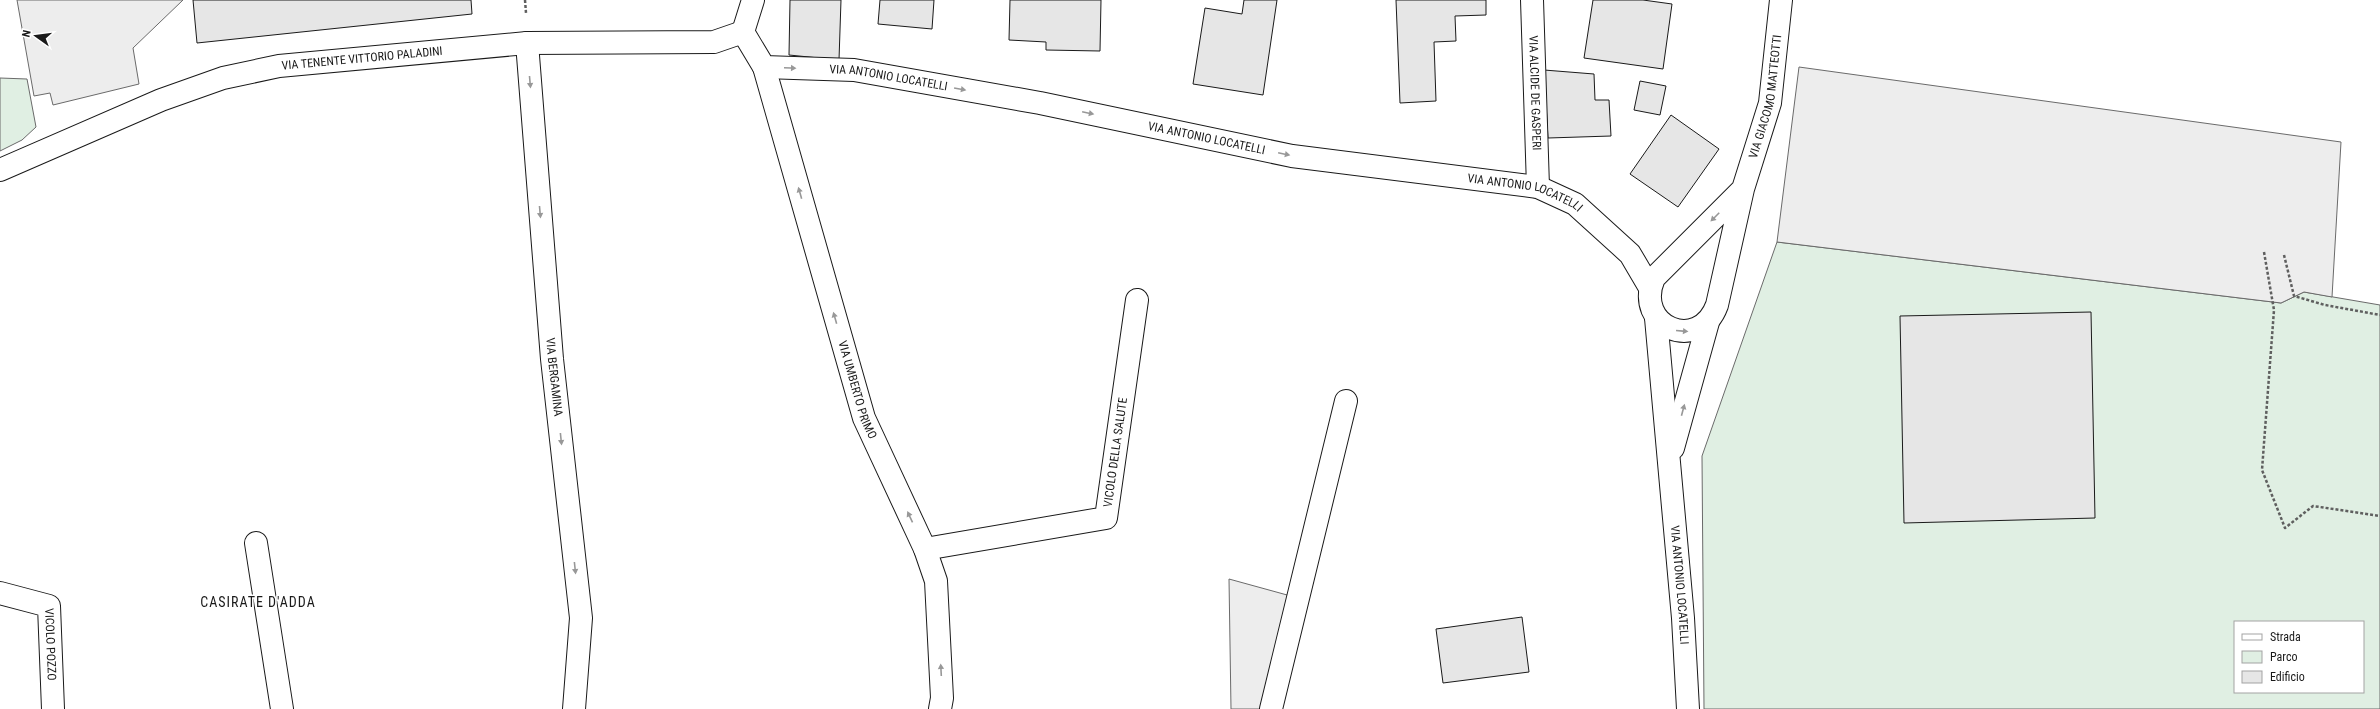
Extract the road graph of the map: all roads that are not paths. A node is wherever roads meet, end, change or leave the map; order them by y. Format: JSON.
{"nodes":[{"id":1,"x":753,"y":0,"type":"edge"},
{"id":2,"x":1532,"y":0,"type":"edge"},
{"id":3,"x":1781,"y":0,"type":"edge"},
{"id":4,"x":743,"y":32,"type":"junction"},
{"id":5,"x":527,"y":44,"type":"junction"},
{"id":6,"x":764,"y":67,"type":"junction"},
{"id":7,"x":0,"y":170,"type":"edge"},
{"id":8,"x":1538,"y":186,"type":"junction"},
{"id":9,"x":1742,"y":189,"type":"junction"},
{"id":10,"x":1722,"y":283,"type":"joint"},
{"id":11,"x":1650,"y":288,"type":"junction"},
{"id":12,"x":1137,"y":300,"type":"dead end"},
{"id":13,"x":1656,"y":318,"type":"junction"},
{"id":14,"x":1708,"y":322,"type":"junction"},
{"id":15,"x":1346,"y":401,"type":"dead end"},
{"id":16,"x":1669,"y":461,"type":"junction"},
{"id":17,"x":256,"y":543,"type":"dead end"},
{"id":18,"x":925,"y":549,"type":"junction"},
{"id":19,"x":0,"y":593,"type":"edge"},
{"id":20,"x":53,"y":709,"type":"edge"},
{"id":21,"x":282,"y":709,"type":"edge"},
{"id":22,"x":574,"y":709,"type":"edge"},
{"id":23,"x":940,"y":709,"type":"edge"},
{"id":24,"x":1271,"y":709,"type":"edge"},
{"id":25,"x":1688,"y":709,"type":"edge"}],
"edges":[{"from":1,"to":4,"type":"street"},
{"from":2,"to":8,"type":"street","name":"VIA ALCIDE DE GASPERI"},
{"from":3,"to":9,"type":"street","name":"VIA GIACOMO MATTEOTTI"},
{"from":4,"to":5,"type":"street","name":"VIA TENENTE VITTORIO PALADINI"},
{"from":4,"to":6,"type":"street"},
{"from":5,"to":7,"type":"street","name":"VIA TENENTE VITTORIO PALADINI"},
{"from":5,"to":22,"type":"street","name":"VIA BERGAMINA","one_way":true},
{"from":6,"to":8,"type":"street","name":"VIA ANTONIO LOCATELLI","one_way":true},
{"from":18,"to":6,"type":"street","name":"VIA UMBERTO PRIMO","one_way":true},
{"from":8,"to":11,"type":"street","name":"VIA ANTONIO LOCATELLI"},
{"from":9,"to":10,"type":"street","name":"VIA GIACOMO MATTEOTTI"},
{"from":9,"to":11,"type":"street","name":"VIA GIACOMO MATTEOTTI","one_way":true},
{"from":10,"to":14,"type":"street","name":"VIA ANTONIO LOCATELLI"},
{"from":11,"to":13,"type":"street","name":"VIA ANTONIO LOCATELLI"},
{"from":12,"to":18,"type":"street","name":"VICOLO DELLA SALUTE"},
{"from":13,"to":14,"type":"street","one_way":true},
{"from":13,"to":16,"type":"street","name":"VIA ANTONIO LOCATELLI"},
{"from":16,"to":14,"type":"street","name":"VIA ANTONIO LOCATELLI","one_way":true},
{"from":15,"to":24,"type":"street"},
{"from":16,"to":25,"type":"street","name":"VIA ANTONIO LOCATELLI"},
{"from":17,"to":21,"type":"street"},
{"from":23,"to":18,"type":"street","name":"VIA UMBERTO PRIMO","one_way":true},
{"from":19,"to":20,"type":"street","name":"VICOLO POZZO"}]}
